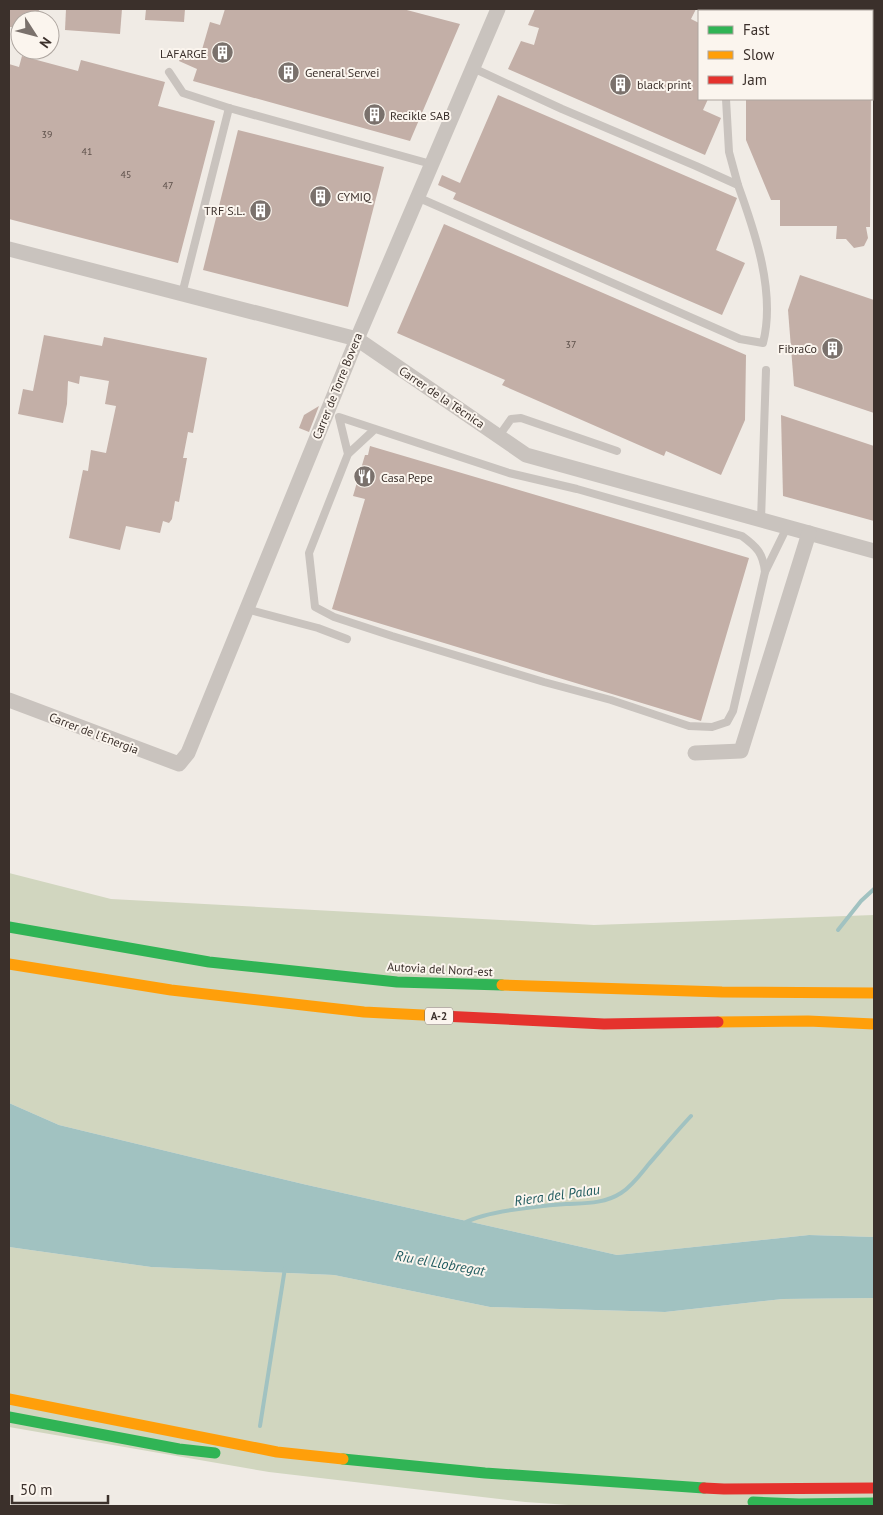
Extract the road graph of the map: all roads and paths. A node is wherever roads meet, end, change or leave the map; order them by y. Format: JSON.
{"nodes":[{"id":1,"x":498,"y":9,"type":"edge"},
{"id":2,"x":473,"y":68,"type":"junction"},
{"id":3,"x":170,"y":72,"type":"dead end"},
{"id":4,"x":726,"y":100,"type":"edge"},
{"id":5,"x":229,"y":108,"type":"junction"},
{"id":6,"x":431,"y":164,"type":"junction"},
{"id":7,"x":738,"y":186,"type":"junction"},
{"id":8,"x":417,"y":196,"type":"junction"},
{"id":9,"x":9,"y":250,"type":"edge"},
{"id":10,"x":182,"y":294,"type":"junction"},
{"id":11,"x":357,"y":339,"type":"junction"},
{"id":12,"x":766,"y":370,"type":"dead end"},
{"id":13,"x":333,"y":415,"type":"junction"},
{"id":14,"x":376,"y":429,"type":"junction"},
{"id":15,"x":499,"y":436,"type":"junction"},
{"id":16,"x":617,"y":451,"type":"dead end"},
{"id":17,"x":348,"y":454,"type":"junction"},
{"id":18,"x":761,"y":520,"type":"junction"},
{"id":19,"x":787,"y":527,"type":"junction"},
{"id":20,"x":809,"y":533,"type":"junction"},
{"id":21,"x":874,"y":551,"type":"edge"},
{"id":22,"x":765,"y":572,"type":"junction"},
{"id":23,"x":246,"y":609,"type":"junction"},
{"id":24,"x":347,"y":639,"type":"dead end"},
{"id":25,"x":9,"y":700,"type":"edge"},
{"id":26,"x":695,"y":753,"type":"dead end"},
{"id":27,"x":179,"y":764,"type":"joint"},
{"id":28,"x":9,"y":927,"type":"edge"},
{"id":29,"x":9,"y":964,"type":"edge"},
{"id":30,"x":855,"y":981,"type":"dead end"},
{"id":31,"x":722,"y":992,"type":"junction"},
{"id":32,"x":874,"y":993,"type":"edge"},
{"id":33,"x":874,"y":1024,"type":"edge"},
{"id":34,"x":9,"y":1399,"type":"edge"},
{"id":35,"x":9,"y":1417,"type":"edge"},
{"id":36,"x":227,"y":1455,"type":"dead end"},
{"id":37,"x":246,"y":1457,"type":"dead end"},
{"id":38,"x":371,"y":1473,"type":"dead end"},
{"id":39,"x":874,"y":1488,"type":"edge"},
{"id":40,"x":682,"y":1498,"type":"dead end"},
{"id":41,"x":874,"y":1503,"type":"edge"}],
"edges":[{"from":1,"to":2,"type":"street","name":"Carrer de Torre Bovera"},
{"from":2,"to":6,"type":"street","name":"Carrer de Torre Bovera"},
{"from":2,"to":7,"type":"lane"},
{"from":3,"to":5,"type":"lane"},
{"from":4,"to":7,"type":"lane"},
{"from":5,"to":6,"type":"lane"},
{"from":5,"to":10,"type":"lane"},
{"from":6,"to":8,"type":"street","name":"Carrer de Torre Bovera"},
{"from":7,"to":8,"type":"lane"},
{"from":8,"to":11,"type":"street","name":"Carrer de Torre Bovera"},
{"from":9,"to":10,"type":"street","name":"Carrer de la Tècnica"},
{"from":10,"to":11,"type":"street","name":"Carrer de la Tècnica"},
{"from":11,"to":13,"type":"street","name":"Carrer de Torre Bovera"},
{"from":11,"to":15,"type":"street","name":"Carrer de la Tècnica"},
{"from":12,"to":18,"type":"lane"},
{"from":13,"to":14,"type":"lane"},
{"from":13,"to":17,"type":"lane"},
{"from":13,"to":23,"type":"street","name":"Carrer de Torre Bovera"},
{"from":14,"to":17,"type":"lane"},
{"from":14,"to":22,"type":"lane"},
{"from":15,"to":16,"type":"lane"},
{"from":15,"to":18,"type":"street","name":"Carrer de la Tècnica"},
{"from":17,"to":22,"type":"lane"},
{"from":18,"to":19,"type":"street","name":"Carrer de la Tècnica"},
{"from":19,"to":20,"type":"street","name":"Carrer de la Tècnica"},
{"from":19,"to":22,"type":"lane"},
{"from":20,"to":21,"type":"street","name":"Carrer de la Tècnica"},
{"from":20,"to":26,"type":"street"},
{"from":23,"to":24,"type":"lane"},
{"from":23,"to":27,"type":"street","name":"Carrer de Torre Bovera"},
{"from":25,"to":27,"type":"street","name":"Carrer de l'Energia"},
{"from":28,"to":31,"type":"main road","name":"Autovia del Nord-est"},
{"from":29,"to":33,"type":"main road","number":"A-2"},
{"from":30,"to":31,"type":"main road"},
{"from":31,"to":32,"type":"main road","name":"Autovia del Nord-est"},
{"from":34,"to":39,"type":"main road"},
{"from":35,"to":36,"type":"main road"},
{"from":37,"to":38,"type":"main road"},
{"from":40,"to":41,"type":"main road"}]}
